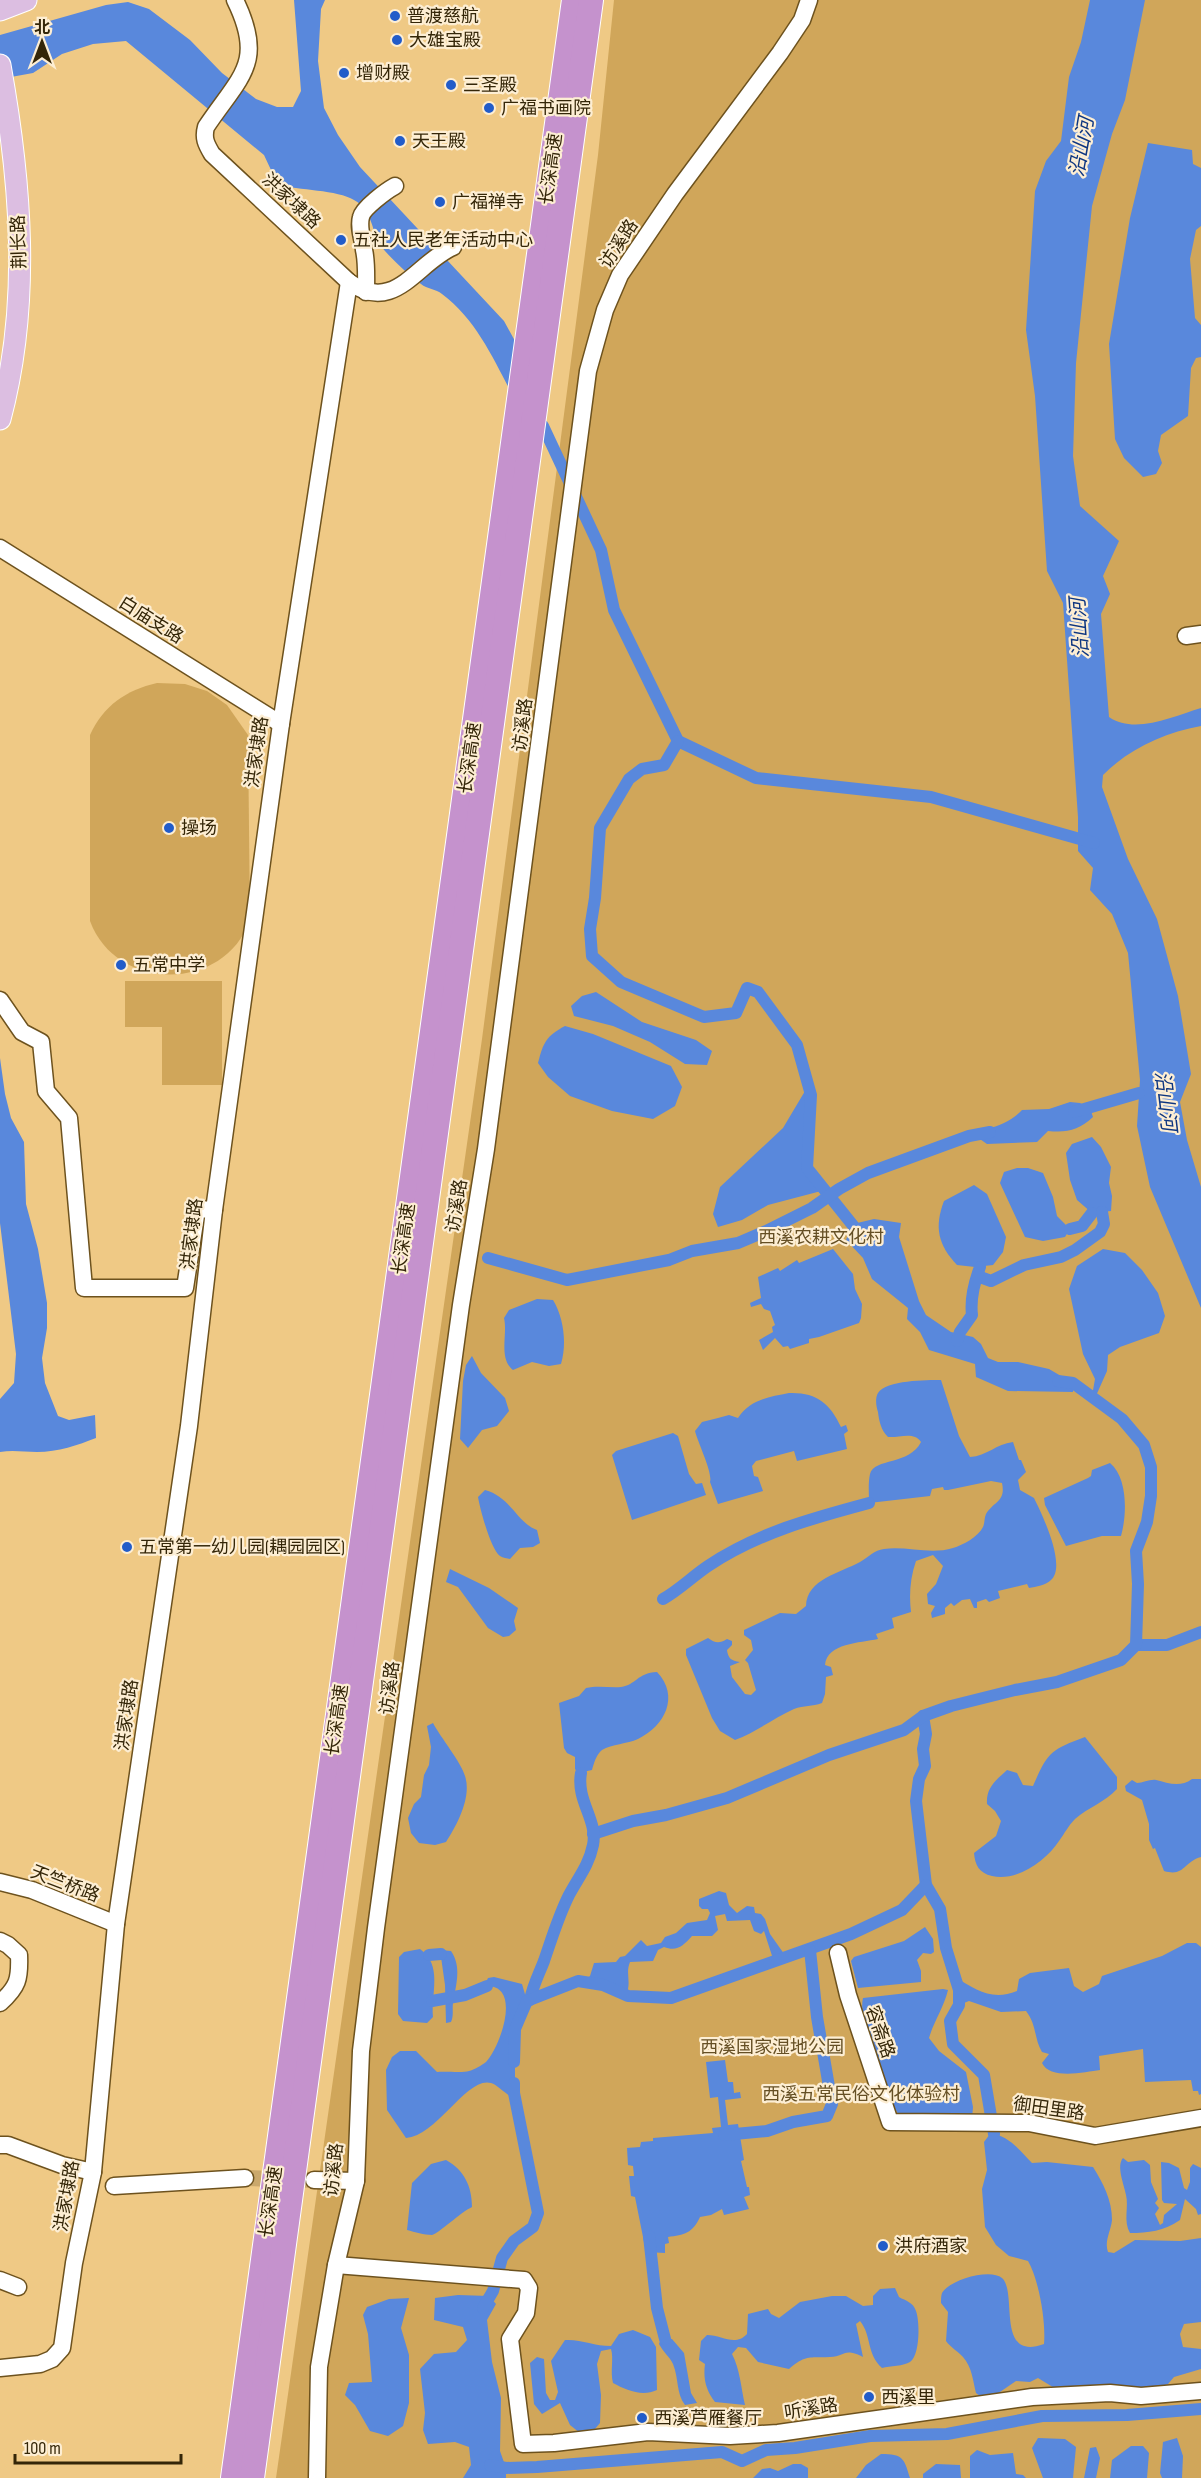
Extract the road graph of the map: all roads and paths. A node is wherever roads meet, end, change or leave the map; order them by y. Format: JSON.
{"nodes":[{"id":1,"x":26,"y":0,"type":"edge"},
{"id":2,"x":235,"y":0,"type":"edge"},
{"id":3,"x":574,"y":0,"type":"edge"},
{"id":4,"x":591,"y":0,"type":"edge"},
{"id":5,"x":809,"y":0,"type":"edge"},
{"id":6,"x":0,"y":10,"type":"edge"},
{"id":7,"x":0,"y":65,"type":"edge"},
{"id":8,"x":390,"y":189,"type":"dead end"},
{"id":9,"x":448,"y":250,"type":"dead end"},
{"id":10,"x":349,"y":282,"type":"junction"},
{"id":11,"x":366,"y":292,"type":"junction"},
{"id":12,"x":0,"y":419,"type":"edge"},
{"id":13,"x":0,"y":549,"type":"edge"},
{"id":14,"x":281,"y":724,"type":"junction"},
{"id":15,"x":0,"y":1000,"type":"edge"},
{"id":16,"x":214,"y":1210,"type":"junction"},
{"id":17,"x":0,"y":1882,"type":"edge"},
{"id":18,"x":116,"y":1924,"type":"junction"},
{"id":19,"x":0,"y":1941,"type":"edge"},
{"id":20,"x":838,"y":1953,"type":"dead end"},
{"id":21,"x":0,"y":2003,"type":"edge"},
{"id":22,"x":1201,"y":2118,"type":"edge"},
{"id":23,"x":890,"y":2122,"type":"joint"},
{"id":24,"x":0,"y":2145,"type":"edge"},
{"id":25,"x":93,"y":2172,"type":"junction"},
{"id":26,"x":245,"y":2178,"type":"tunnel mouth"},
{"id":27,"x":314,"y":2181,"type":"tunnel mouth"},
{"id":28,"x":356,"y":2181,"type":"junction"},
{"id":29,"x":114,"y":2186,"type":"dead end"},
{"id":30,"x":336,"y":2265,"type":"junction"},
{"id":31,"x":0,"y":2280,"type":"edge"},
{"id":32,"x":18,"y":2287,"type":"dead end"},
{"id":33,"x":0,"y":2368,"type":"edge"},
{"id":34,"x":1201,"y":2391,"type":"edge"},
{"id":35,"x":234,"y":2478,"type":"edge"},
{"id":36,"x":252,"y":2478,"type":"edge"},
{"id":37,"x":317,"y":2478,"type":"edge"}],
"edges":[{"from":1,"to":6,"type":"main road"},
{"from":2,"to":10,"type":"street","name":"洪家埭路"},
{"from":3,"to":35,"type":"highway","name":"长深高速"},
{"from":4,"to":36,"type":"highway","name":"长深高速"},
{"from":5,"to":28,"type":"street","name":"访溪路"},
{"from":7,"to":12,"type":"main road","name":"荆长路"},
{"from":8,"to":11,"type":"street"},
{"from":9,"to":11,"type":"street"},
{"from":10,"to":11,"type":"street"},
{"from":10,"to":14,"type":"street","name":"洪家埭路"},
{"from":13,"to":14,"type":"street","name":"白庙支路"},
{"from":14,"to":16,"type":"street","name":"洪家埭路"},
{"from":15,"to":16,"type":"street"},
{"from":16,"to":18,"type":"street","name":"洪家埭路"},
{"from":17,"to":18,"type":"street","name":"天竺桥路"},
{"from":18,"to":25,"type":"street","name":"洪家埭路"},
{"from":19,"to":21,"type":"street"},
{"from":20,"to":23,"type":"street","name":"容斋路"},
{"from":22,"to":23,"type":"street","name":"御田里路"},
{"from":24,"to":25,"type":"street"},
{"from":25,"to":33,"type":"street","name":"洪家埭路"},
{"from":26,"to":29,"type":"street"},
{"from":27,"to":28,"type":"street"},
{"from":28,"to":30,"type":"street","name":"访溪路"},
{"from":30,"to":34,"type":"street","name":"听溪路"},
{"from":30,"to":37,"type":"street","name":"访溪路"},
{"from":31,"to":32,"type":"street"}]}
